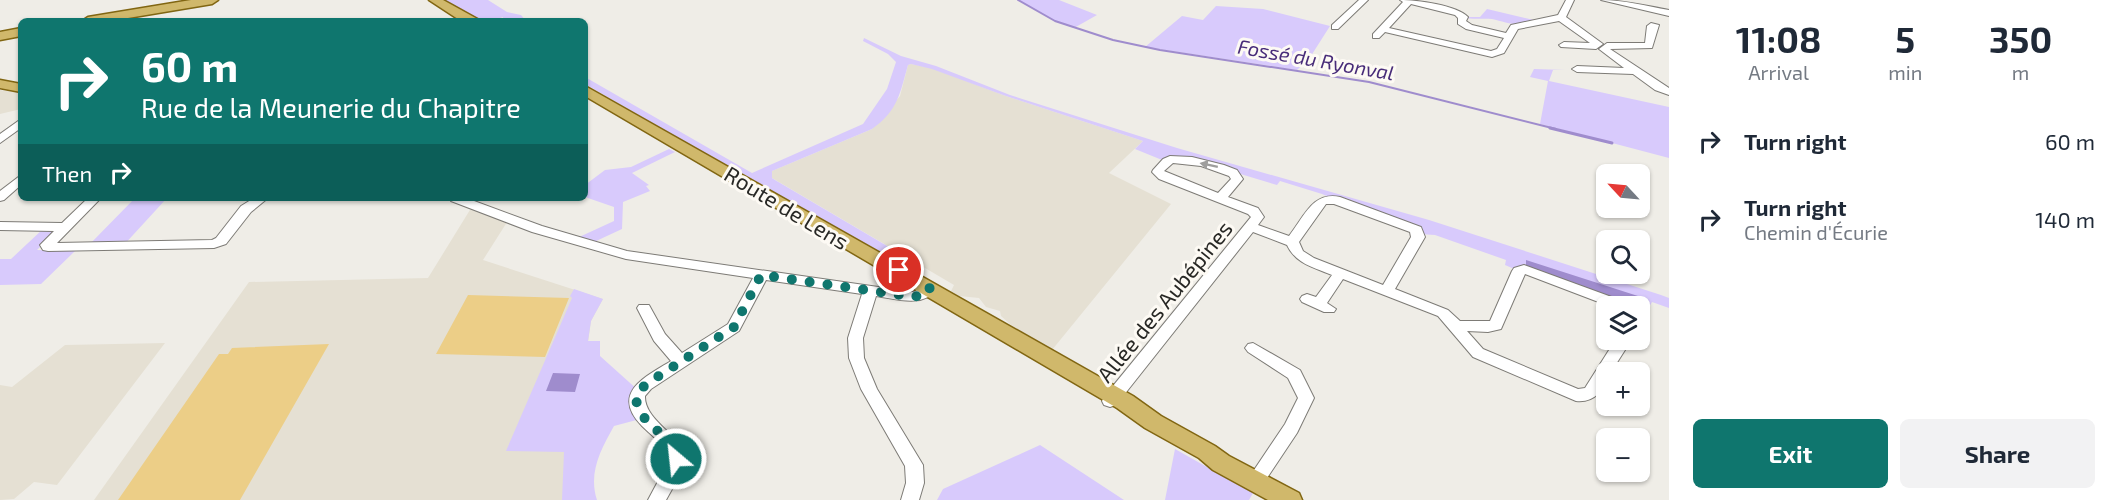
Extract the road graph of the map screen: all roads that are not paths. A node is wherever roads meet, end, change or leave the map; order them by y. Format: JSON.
{"nodes":[{"id":1,"x":212,"y":0,"type":"edge"},
{"id":2,"x":435,"y":0,"type":"edge"},
{"id":3,"x":1364,"y":0,"type":"edge"},
{"id":4,"x":1570,"y":0,"type":"edge"},
{"id":5,"x":1605,"y":0,"type":"edge"},
{"id":6,"x":1407,"y":1,"type":"edge"},
{"id":7,"x":1644,"y":5,"type":"edge"},
{"id":8,"x":1669,"y":14,"type":"edge"},
{"id":9,"x":106,"y":18,"type":"edge"},
{"id":10,"x":466,"y":18,"type":"edge"},
{"id":11,"x":1561,"y":18,"type":"junction"},
{"id":12,"x":1654,"y":25,"type":"dead end"},
{"id":13,"x":1335,"y":27,"type":"dead end"},
{"id":14,"x":18,"y":33,"type":"edge"},
{"id":15,"x":0,"y":36,"type":"edge"},
{"id":16,"x":1509,"y":36,"type":"junction"},
{"id":17,"x":1564,"y":45,"type":"dead end"},
{"id":18,"x":1601,"y":46,"type":"junction"},
{"id":19,"x":1577,"y":69,"type":"dead end"},
{"id":20,"x":1635,"y":71,"type":"junction"},
{"id":21,"x":0,"y":84,"type":"edge"},
{"id":22,"x":18,"y":87,"type":"edge"},
{"id":23,"x":588,"y":92,"type":"edge"},
{"id":24,"x":1669,"y":92,"type":"edge"},
{"id":25,"x":18,"y":125,"type":"edge"},
{"id":26,"x":0,"y":140,"type":"edge"},
{"id":27,"x":18,"y":182,"type":"edge"},
{"id":28,"x":0,"y":197,"type":"edge"},
{"id":29,"x":1220,"y":198,"type":"junction"},
{"id":30,"x":92,"y":201,"type":"edge"},
{"id":31,"x":258,"y":201,"type":"edge"},
{"id":32,"x":462,"y":201,"type":"edge"},
{"id":33,"x":0,"y":226,"type":"edge"},
{"id":34,"x":65,"y":227,"type":"junction"},
{"id":35,"x":1250,"y":227,"type":"junction"},
{"id":36,"x":1292,"y":242,"type":"junction"},
{"id":37,"x":1340,"y":273,"type":"junction"},
{"id":38,"x":761,"y":275,"type":"junction"},
{"id":39,"x":870,"y":291,"type":"junction"},
{"id":40,"x":928,"y":291,"type":"junction"},
{"id":41,"x":1386,"y":292,"type":"junction"},
{"id":42,"x":1596,"y":296,"type":"edge"},
{"id":43,"x":1319,"y":304,"type":"dead end"},
{"id":44,"x":644,"y":308,"type":"dead end"},
{"id":45,"x":1456,"y":326,"type":"junction"},
{"id":46,"x":1253,"y":348,"type":"dead end"},
{"id":47,"x":1617,"y":350,"type":"edge"},
{"id":48,"x":682,"y":361,"type":"junction"},
{"id":49,"x":1112,"y":399,"type":"junction"},
{"id":50,"x":1257,"y":478,"type":"junction"},
{"id":51,"x":657,"y":500,"type":"edge"},
{"id":52,"x":910,"y":500,"type":"edge"},
{"id":53,"x":1290,"y":500,"type":"edge"},
{"id":54,"x":1301,"y":500,"type":"edge"}],
"edges":[{"from":1,"to":9,"type":"main road"},
{"from":2,"to":10,"type":"main road"},
{"from":3,"to":13,"type":"street"},
{"from":4,"to":11,"type":"street"},
{"from":5,"to":7,"type":"street"},
{"from":6,"to":16,"type":"street"},
{"from":6,"to":16,"type":"street"},
{"from":7,"to":8,"type":"street"},
{"from":11,"to":16,"type":"street"},
{"from":11,"to":18,"type":"street"},
{"from":12,"to":18,"type":"street"},
{"from":14,"to":15,"type":"main road"},
{"from":17,"to":18,"type":"street"},
{"from":18,"to":20,"type":"street"},
{"from":19,"to":20,"type":"street"},
{"from":20,"to":24,"type":"street"},
{"from":21,"to":22,"type":"main road"},
{"from":23,"to":40,"type":"main road","name":"Route de Lens"},
{"from":25,"to":26,"type":"street"},
{"from":27,"to":28,"type":"street"},
{"from":29,"to":29,"type":"street","one_way":true},
{"from":29,"to":35,"type":"street"},
{"from":30,"to":34,"type":"street"},
{"from":31,"to":34,"type":"street"},
{"from":32,"to":38,"type":"street"},
{"from":33,"to":34,"type":"street"},
{"from":35,"to":36,"type":"street"},
{"from":35,"to":49,"type":"street","name":"Allée des Aubépines"},
{"from":36,"to":37,"type":"street"},
{"from":36,"to":41,"type":"street"},
{"from":37,"to":41,"type":"street"},
{"from":37,"to":43,"type":"street"},
{"from":38,"to":39,"type":"street"},
{"from":38,"to":48,"type":"street"},
{"from":39,"to":40,"type":"street"},
{"from":39,"to":52,"type":"street"},
{"from":40,"to":49,"type":"main road","name":"Route de Lens"},
{"from":41,"to":45,"type":"street"},
{"from":42,"to":45,"type":"street"},
{"from":44,"to":48,"type":"street"},
{"from":45,"to":47,"type":"street"},
{"from":46,"to":50,"type":"street"},
{"from":48,"to":51,"type":"street"},
{"from":49,"to":50,"type":"main road","name":"Route de Lens"},
{"from":50,"to":53,"type":"main road"},
{"from":50,"to":54,"type":"main road"}]}
